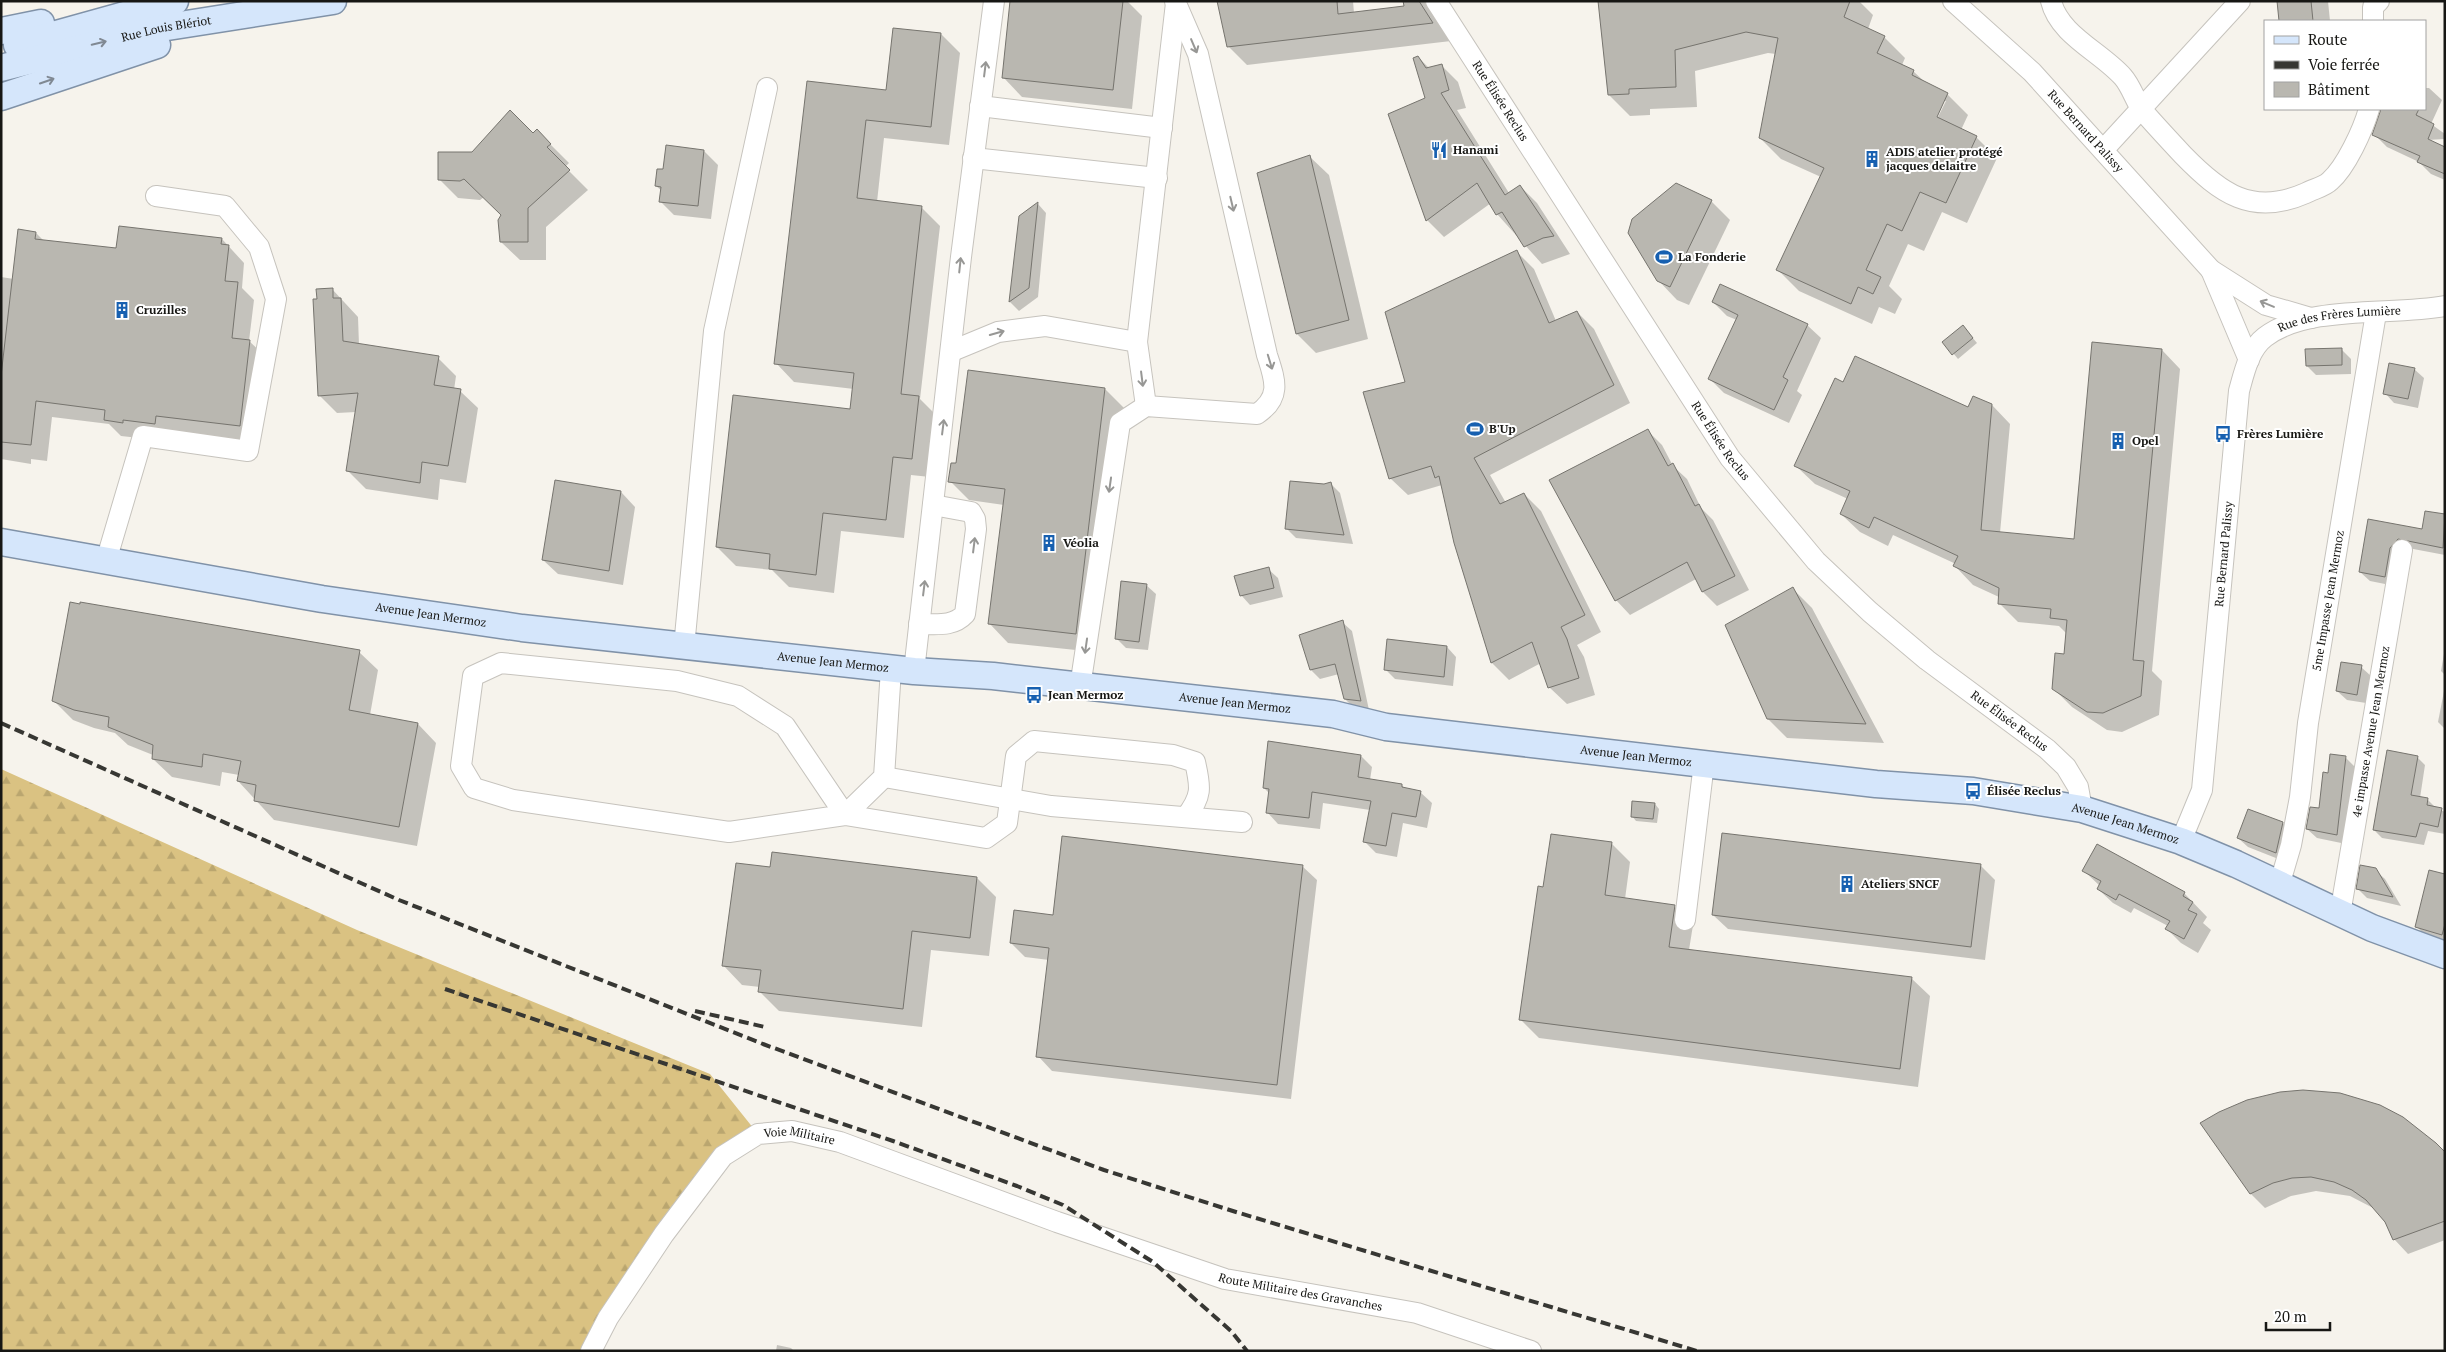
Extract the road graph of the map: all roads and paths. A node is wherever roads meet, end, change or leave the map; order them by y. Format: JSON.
{"nodes":[{"id":1,"x":333,"y":1,"type":"edge"},
{"id":2,"x":994,"y":1,"type":"edge"},
{"id":3,"x":1436,"y":1,"type":"edge"},
{"id":4,"x":1953,"y":1,"type":"edge"},
{"id":5,"x":2051,"y":1,"type":"edge"},
{"id":6,"x":2240,"y":1,"type":"edge"},
{"id":7,"x":2379,"y":1,"type":"edge"},
{"id":8,"x":172,"y":2,"type":"edge"},
{"id":9,"x":1175,"y":2,"type":"edge"},
{"id":10,"x":252,"y":15,"type":"junction"},
{"id":11,"x":2373,"y":20,"type":"edge"},
{"id":12,"x":1,"y":31,"type":"edge"},
{"id":13,"x":1,"y":50,"type":"edge"},
{"id":14,"x":1,"y":68,"type":"edge"},
{"id":15,"x":767,"y":88,"type":"dead end"},
{"id":16,"x":1,"y":97,"type":"edge"},
{"id":17,"x":980,"y":106,"type":"junction"},
{"id":18,"x":2141,"y":108,"type":"junction"},
{"id":19,"x":2369,"y":110,"type":"edge"},
{"id":20,"x":1162,"y":128,"type":"junction"},
{"id":21,"x":2104,"y":150,"type":"junction"},
{"id":22,"x":974,"y":158,"type":"junction"},
{"id":23,"x":1157,"y":178,"type":"junction"},
{"id":24,"x":156,"y":196,"type":"dead end"},
{"id":25,"x":2211,"y":270,"type":"junction"},
{"id":26,"x":2445,"y":306,"type":"edge"},
{"id":27,"x":2376,"y":313,"type":"junction"},
{"id":28,"x":2313,"y":318,"type":"junction"},
{"id":29,"x":1138,"y":342,"type":"junction"},
{"id":30,"x":952,"y":351,"type":"junction"},
{"id":31,"x":2249,"y":360,"type":"junction"},
{"id":32,"x":1146,"y":406,"type":"junction"},
{"id":33,"x":934,"y":505,"type":"junction"},
{"id":34,"x":1,"y":542,"type":"edge"},
{"id":35,"x":2402,"y":550,"type":"dead end"},
{"id":36,"x":106,"y":561,"type":"junction"},
{"id":37,"x":919,"y":624,"type":"junction"},
{"id":38,"x":684,"y":647,"type":"junction"},
{"id":39,"x":902,"y":670,"type":"junction"},
{"id":40,"x":1080,"y":687,"type":"junction"},
{"id":41,"x":1704,"y":763,"type":"junction"},
{"id":42,"x":884,"y":777,"type":"junction"},
{"id":43,"x":1009,"y":798,"type":"junction"},
{"id":44,"x":2082,"y":809,"type":"junction"},
{"id":45,"x":845,"y":815,"type":"junction"},
{"id":46,"x":1186,"y":817,"type":"junction"},
{"id":47,"x":1242,"y":822,"type":"dead end"},
{"id":48,"x":2181,"y":841,"type":"junction"},
{"id":49,"x":2279,"y":886,"type":"junction"},
{"id":50,"x":2340,"y":914,"type":"junction"},
{"id":51,"x":1685,"y":920,"type":"dead end"},
{"id":52,"x":2445,"y":955,"type":"edge"},
{"id":53,"x":1072,"y":1226,"type":"joint"},
{"id":54,"x":591,"y":1351,"type":"edge"},
{"id":55,"x":1531,"y":1351,"type":"edge"}],
"edges":[{"from":1,"to":10,"type":"main road","name":"Rue Louis Blériot"},
{"from":17,"to":2,"type":"street","one_way":true},
{"from":3,"to":44,"type":"street","name":"Rue Élisée Reclus"},
{"from":4,"to":21,"type":"street","name":"Rue Bernard Palissy"},
{"from":5,"to":18,"type":"street"},
{"from":6,"to":18,"type":"street"},
{"from":7,"to":11,"type":"street"},
{"from":8,"to":12,"type":"main road"},
{"from":8,"to":13,"type":"main road","name":"Rue Louis Blériot"},
{"from":9,"to":20,"type":"street"},
{"from":9,"to":32,"type":"street","one_way":true},
{"from":14,"to":10,"type":"main road","name":"Rue Louis Blériot","one_way":true},
{"from":16,"to":10,"type":"main road","one_way":true},
{"from":15,"to":38,"type":"street"},
{"from":17,"to":20,"type":"street"},
{"from":17,"to":22,"type":"street"},
{"from":18,"to":19,"type":"street"},
{"from":18,"to":21,"type":"street"},
{"from":20,"to":23,"type":"street"},
{"from":21,"to":25,"type":"street","name":"Rue Bernard Palissy"},
{"from":22,"to":23,"type":"street"},
{"from":30,"to":22,"type":"street","one_way":true},
{"from":23,"to":29,"type":"street"},
{"from":24,"to":36,"type":"street"},
{"from":28,"to":25,"type":"street","name":"Rue Bernard Palissy","one_way":true},
{"from":25,"to":31,"type":"street","name":"Rue Bernard Palissy"},
{"from":26,"to":27,"type":"street","name":"Rue des Frères Lumière"},
{"from":27,"to":28,"type":"street","name":"Rue des Frères Lumière"},
{"from":27,"to":49,"type":"street","name":"5me Impasse Jean Mermoz"},
{"from":28,"to":31,"type":"street","name":"Rue des Frères Lumière"},
{"from":30,"to":29,"type":"street","one_way":true},
{"from":29,"to":32,"type":"street","one_way":true},
{"from":33,"to":30,"type":"street","one_way":true},
{"from":31,"to":48,"type":"street","name":"Rue Bernard Palissy"},
{"from":32,"to":40,"type":"street","one_way":true},
{"from":37,"to":33,"type":"street","one_way":true},
{"from":37,"to":33,"type":"street","one_way":true},
{"from":34,"to":36,"type":"main road","name":"Avenue Jean Mermoz"},
{"from":35,"to":50,"type":"street","name":"4e impasse Avenue Jean Mermoz"},
{"from":36,"to":38,"type":"main road","name":"Avenue Jean Mermoz"},
{"from":37,"to":39,"type":"street"},
{"from":38,"to":39,"type":"main road","name":"Avenue Jean Mermoz"},
{"from":39,"to":40,"type":"main road","name":"Avenue Jean Mermoz"},
{"from":39,"to":42,"type":"street"},
{"from":40,"to":41,"type":"main road","name":"Avenue Jean Mermoz"},
{"from":41,"to":44,"type":"main road","name":"Avenue Jean Mermoz"},
{"from":41,"to":51,"type":"street"},
{"from":42,"to":43,"type":"street"},
{"from":42,"to":45,"type":"street"},
{"from":43,"to":45,"type":"street"},
{"from":43,"to":46,"type":"street"},
{"from":43,"to":46,"type":"street"},
{"from":44,"to":48,"type":"main road","name":"Avenue Jean Mermoz"},
{"from":45,"to":45,"type":"street"},
{"from":46,"to":47,"type":"street"},
{"from":48,"to":49,"type":"main road","name":"Avenue Jean Mermoz"},
{"from":49,"to":50,"type":"main road","name":"Avenue Jean Mermoz"},
{"from":50,"to":52,"type":"main road","name":"Avenue Jean Mermoz"},
{"from":53,"to":54,"type":"street","name":"Voie Militaire"},
{"from":53,"to":55,"type":"street","name":"Route Militaire des Gravanches"}]}
